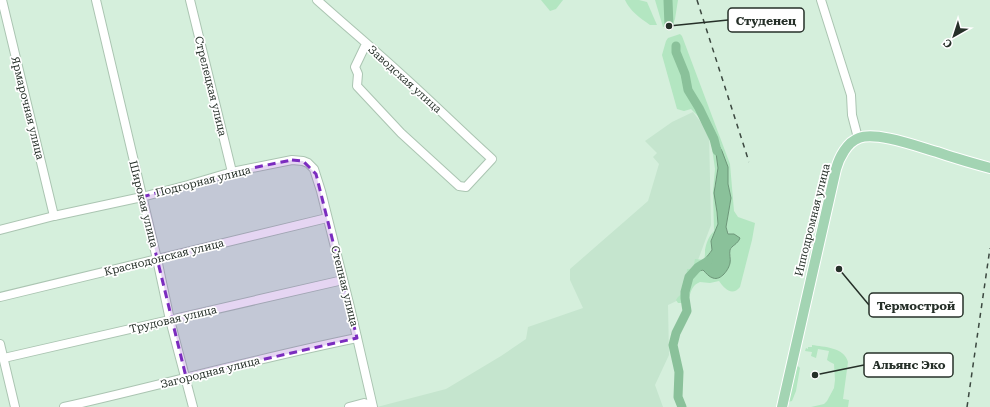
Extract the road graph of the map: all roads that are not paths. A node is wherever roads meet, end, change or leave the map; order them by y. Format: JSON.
{"nodes":[{"id":1,"x":2,"y":0,"type":"edge"},
{"id":2,"x":96,"y":0,"type":"edge"},
{"id":3,"x":190,"y":0,"type":"edge"},
{"id":4,"x":317,"y":0,"type":"edge"},
{"id":5,"x":821,"y":0,"type":"edge"},
{"id":6,"x":366,"y":44,"type":"junction"},
{"id":7,"x":858,"y":138,"type":"junction"},
{"id":8,"x":312,"y":166,"type":"joint"},
{"id":9,"x":990,"y":168,"type":"edge"},
{"id":10,"x":232,"y":172,"type":"junction"},
{"id":11,"x":142,"y":197,"type":"junction"},
{"id":12,"x":54,"y":216,"type":"junction"},
{"id":13,"x":327,"y":218,"type":"junction"},
{"id":14,"x":0,"y":230,"type":"edge"},
{"id":15,"x":157,"y":259,"type":"junction"},
{"id":16,"x":343,"y":280,"type":"junction"},
{"id":17,"x":0,"y":297,"type":"edge"},
{"id":18,"x":170,"y":320,"type":"junction"},
{"id":19,"x":357,"y":338,"type":"junction"},
{"id":20,"x":0,"y":344,"type":"edge"},
{"id":21,"x":4,"y":358,"type":"junction"},
{"id":22,"x":186,"y":378,"type":"junction"},
{"id":23,"x":15,"y":407,"type":"edge"},
{"id":24,"x":64,"y":407,"type":"edge"},
{"id":25,"x":193,"y":407,"type":"edge"},
{"id":26,"x":349,"y":407,"type":"edge"},
{"id":27,"x":373,"y":407,"type":"edge"},
{"id":28,"x":782,"y":407,"type":"edge"}],
"edges":[{"from":1,"to":12,"type":"street","name":"Ярмарочная улица"},
{"from":2,"to":11,"type":"street","name":"Широкая улица"},
{"from":3,"to":10,"type":"street","name":"Стрелецкая улица"},
{"from":4,"to":6,"type":"street","name":"Заводская улица"},
{"from":5,"to":7,"type":"street"},
{"from":6,"to":6,"type":"street","name":"Заводская улица"},
{"from":7,"to":9,"type":"main road"},
{"from":7,"to":28,"type":"main road","name":"Ипподромная улица"},
{"from":8,"to":10,"type":"street","name":"Подгорная улица"},
{"from":8,"to":13,"type":"street","name":"Степная улица"},
{"from":10,"to":11,"type":"street","name":"Подгорная улица"},
{"from":11,"to":12,"type":"street","name":"Подгорная улица"},
{"from":11,"to":15,"type":"street","name":"Широкая улица"},
{"from":12,"to":14,"type":"street","name":"Подгорная улица"},
{"from":13,"to":15,"type":"street","name":"Краснодонская улица"},
{"from":13,"to":16,"type":"street","name":"Степная улица"},
{"from":15,"to":17,"type":"street","name":"Краснодонская улица"},
{"from":15,"to":18,"type":"street","name":"Широкая улица"},
{"from":16,"to":18,"type":"street","name":"Трудовая улица"},
{"from":16,"to":19,"type":"street","name":"Степная улица"},
{"from":18,"to":21,"type":"street","name":"Трудовая улица"},
{"from":18,"to":22,"type":"street","name":"Широкая улица"},
{"from":19,"to":22,"type":"street","name":"Загородная улица"},
{"from":19,"to":27,"type":"street","name":"Степная улица"},
{"from":20,"to":21,"type":"street"},
{"from":21,"to":23,"type":"street"},
{"from":22,"to":24,"type":"street","name":"Загородная улица"},
{"from":22,"to":25,"type":"street","name":"Широкая улица"},
{"from":26,"to":27,"type":"street"}]}
